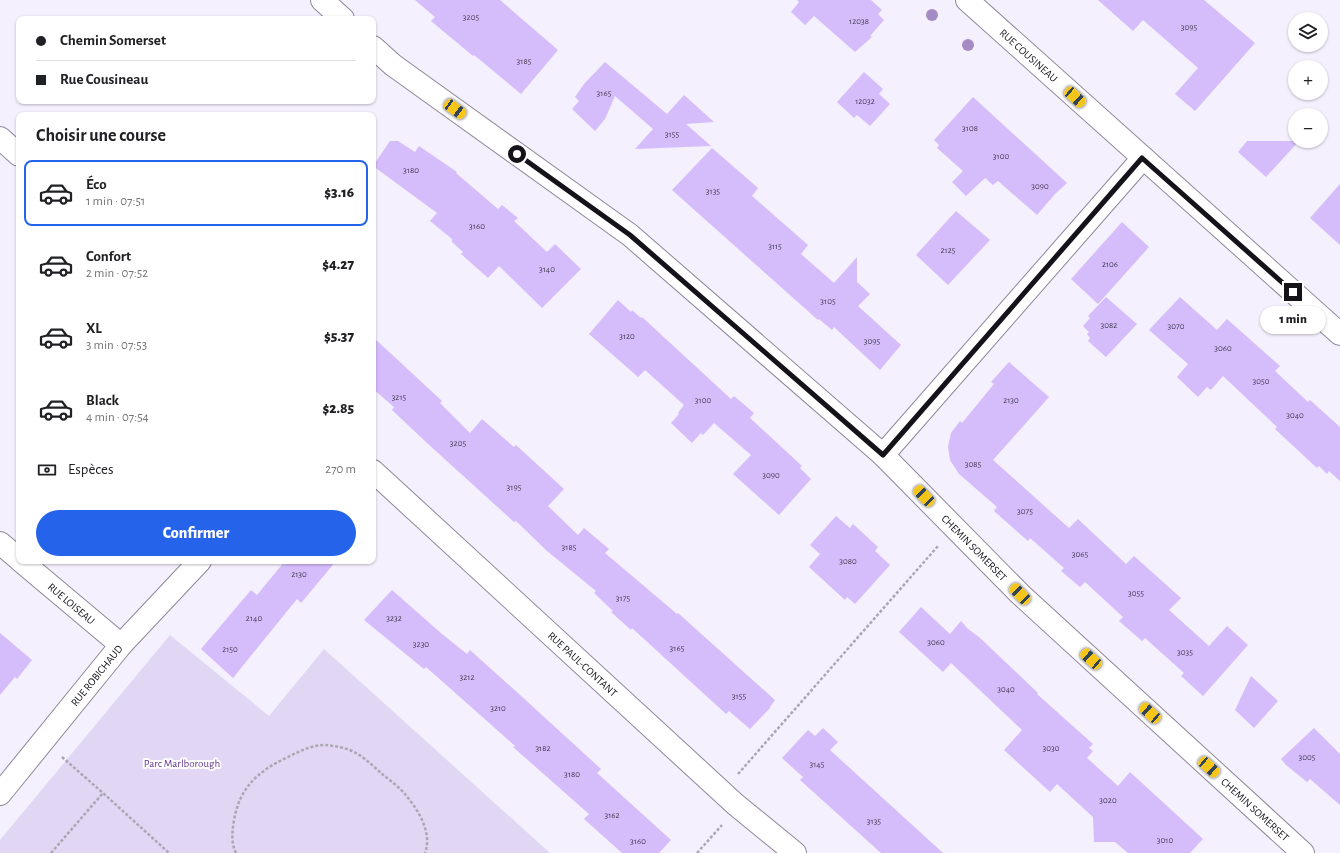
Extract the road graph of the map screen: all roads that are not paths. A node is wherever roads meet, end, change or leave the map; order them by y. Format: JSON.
{"nodes":[{"id":1,"x":322,"y":0,"type":"edge"},
{"id":2,"x":967,"y":0,"type":"edge"},
{"id":3,"x":340,"y":16,"type":"edge"},
{"id":4,"x":376,"y":50,"type":"edge"},
{"id":5,"x":0,"y":138,"type":"edge"},
{"id":6,"x":16,"y":151,"type":"edge"},
{"id":7,"x":1142,"y":158,"type":"junction"},
{"id":8,"x":1340,"y":334,"type":"edge"},
{"id":9,"x":883,"y":455,"type":"junction"},
{"id":10,"x":376,"y":475,"type":"edge"},
{"id":11,"x":0,"y":543,"type":"edge"},
{"id":12,"x":16,"y":557,"type":"edge"},
{"id":13,"x":25,"y":564,"type":"edge"},
{"id":14,"x":197,"y":564,"type":"edge"},
{"id":15,"x":122,"y":645,"type":"junction"},
{"id":16,"x":0,"y":794,"type":"edge"},
{"id":17,"x":795,"y":853,"type":"edge"},
{"id":18,"x":1303,"y":853,"type":"edge"}],
"edges":[{"from":1,"to":3,"type":"street"},
{"from":2,"to":7,"type":"street","name":"RUE COUSINEAU"},
{"from":4,"to":9,"type":"street","name":"CHEMIN SOMERSET"},
{"from":5,"to":6,"type":"street"},
{"from":7,"to":8,"type":"street","name":"RUE COUSINEAU"},
{"from":7,"to":9,"type":"street"},
{"from":9,"to":18,"type":"street","name":"CHEMIN SOMERSET"},
{"from":10,"to":17,"type":"street","name":"RUE PAUL-CONTANT"},
{"from":11,"to":12,"type":"street","name":"RUE LOISEAU"},
{"from":13,"to":15,"type":"street","name":"RUE LOISEAU"},
{"from":14,"to":15,"type":"street","name":"RUE ROBICHAUD"},
{"from":15,"to":16,"type":"street","name":"RUE ROBICHAUD"}]}
